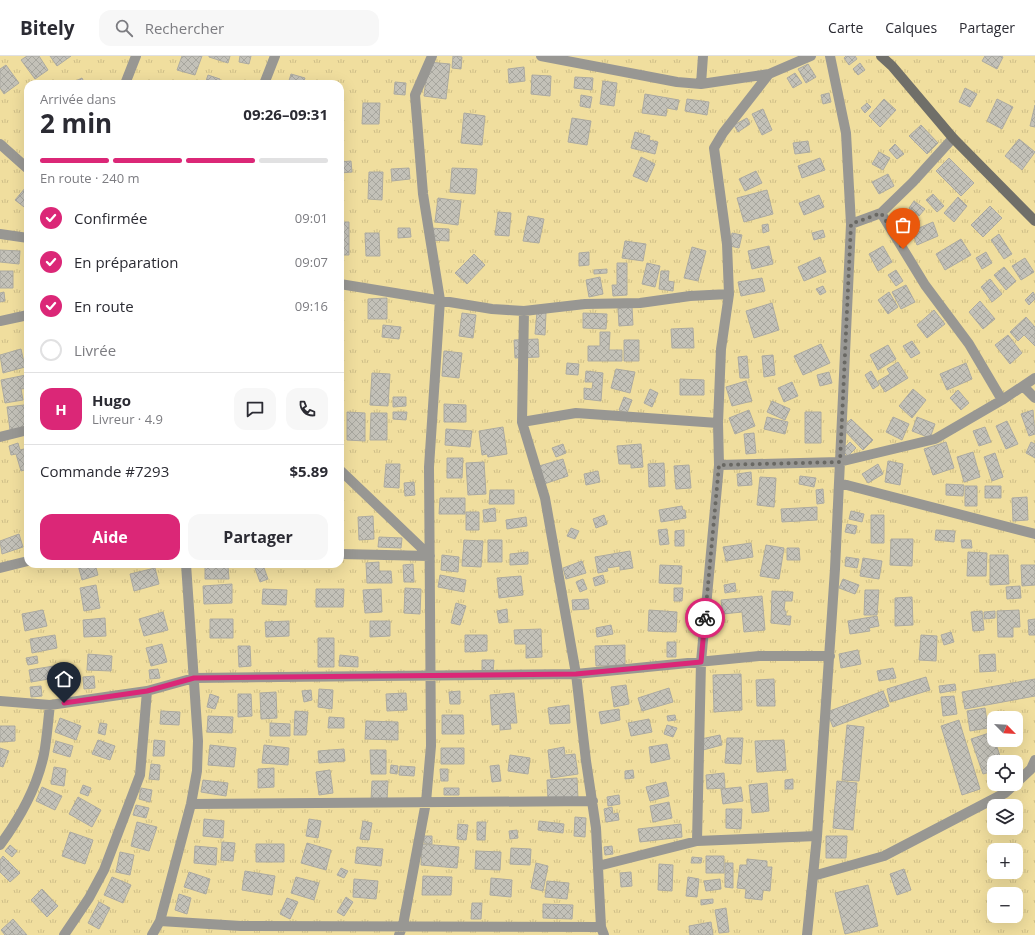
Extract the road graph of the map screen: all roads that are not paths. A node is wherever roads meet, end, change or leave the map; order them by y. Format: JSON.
{"nodes":[{"id":1,"x":136,"y":56,"type":"edge"},
{"id":2,"x":275,"y":56,"type":"edge"},
{"id":3,"x":432,"y":56,"type":"edge"},
{"id":4,"x":541,"y":56,"type":"edge"},
{"id":5,"x":703,"y":56,"type":"edge"},
{"id":6,"x":811,"y":56,"type":"edge"},
{"id":7,"x":830,"y":56,"type":"edge"},
{"id":8,"x":881,"y":56,"type":"edge"},
{"id":9,"x":582,"y":60,"type":"edge"},
{"id":10,"x":769,"y":74,"type":"junction"},
{"id":11,"x":127,"y":80,"type":"edge"},
{"id":12,"x":266,"y":80,"type":"edge"},
{"id":13,"x":701,"y":84,"type":"junction"},
{"id":14,"x":953,"y":138,"type":"junction"},
{"id":15,"x":0,"y":144,"type":"edge"},
{"id":16,"x":24,"y":166,"type":"edge"},
{"id":17,"x":881,"y":213,"type":"junction"},
{"id":18,"x":1035,"y":221,"type":"edge"},
{"id":19,"x":851,"y":224,"type":"junction"},
{"id":20,"x":0,"y":234,"type":"edge"},
{"id":21,"x":24,"y":237,"type":"edge"},
{"id":22,"x":344,"y":285,"type":"edge"},
{"id":23,"x":729,"y":294,"type":"junction"},
{"id":24,"x":440,"y":300,"type":"junction"},
{"id":25,"x":524,"y":311,"type":"junction"},
{"id":26,"x":24,"y":315,"type":"edge"},
{"id":27,"x":0,"y":321,"type":"edge"},
{"id":28,"x":1035,"y":378,"type":"edge"},
{"id":29,"x":1023,"y":386,"type":"junction"},
{"id":30,"x":1035,"y":398,"type":"edge"},
{"id":31,"x":1002,"y":400,"type":"junction"},
{"id":32,"x":522,"y":422,"type":"junction"},
{"id":33,"x":718,"y":423,"type":"junction"},
{"id":34,"x":24,"y":431,"type":"edge"},
{"id":35,"x":0,"y":437,"type":"edge"},
{"id":36,"x":840,"y":462,"type":"junction"},
{"id":37,"x":719,"y":465,"type":"junction"},
{"id":38,"x":344,"y":474,"type":"edge"},
{"id":39,"x":839,"y":483,"type":"junction"},
{"id":40,"x":1035,"y":534,"type":"edge"},
{"id":41,"x":344,"y":554,"type":"edge"},
{"id":42,"x":430,"y":556,"type":"junction"},
{"id":43,"x":24,"y":562,"type":"edge"},
{"id":44,"x":0,"y":568,"type":"edge"},
{"id":45,"x":186,"y":568,"type":"edge"},
{"id":46,"x":830,"y":656,"type":"junction"},
{"id":47,"x":701,"y":662,"type":"junction"},
{"id":48,"x":576,"y":674,"type":"junction"},
{"id":49,"x":429,"y":676,"type":"junction"},
{"id":50,"x":194,"y":678,"type":"junction"},
{"id":51,"x":147,"y":691,"type":"junction"},
{"id":52,"x":0,"y":700,"type":"edge"},
{"id":53,"x":50,"y":705,"type":"junction"},
{"id":54,"x":1035,"y":760,"type":"edge"},
{"id":55,"x":1023,"y":777,"type":"edge"},
{"id":56,"x":1007,"y":791,"type":"edge"},
{"id":57,"x":593,"y":801,"type":"junction"},
{"id":58,"x":426,"y":802,"type":"junction"},
{"id":59,"x":191,"y":804,"type":"junction"},
{"id":60,"x":817,"y":836,"type":"junction"},
{"id":61,"x":697,"y":841,"type":"junction"},
{"id":62,"x":0,"y":845,"type":"edge"},
{"id":63,"x":598,"y":866,"type":"junction"},
{"id":64,"x":813,"y":876,"type":"junction"},
{"id":65,"x":160,"y":921,"type":"junction"},
{"id":66,"x":401,"y":930,"type":"edge"},
{"id":67,"x":603,"y":931,"type":"edge"},
{"id":68,"x":64,"y":935,"type":"edge"},
{"id":69,"x":152,"y":935,"type":"edge"},
{"id":70,"x":807,"y":935,"type":"edge"}],
"edges":[{"from":1,"to":11,"type":"street"},
{"from":2,"to":12,"type":"street"},
{"from":3,"to":24,"type":"street"},
{"from":4,"to":9,"type":"street"},
{"from":5,"to":13,"type":"street"},
{"from":6,"to":10,"type":"street"},
{"from":7,"to":19,"type":"street"},
{"from":8,"to":14,"type":"street"},
{"from":9,"to":13,"type":"street"},
{"from":10,"to":13,"type":"street"},
{"from":10,"to":23,"type":"street"},
{"from":14,"to":17,"type":"street"},
{"from":14,"to":18,"type":"street"},
{"from":15,"to":16,"type":"street"},
{"from":17,"to":19,"type":"street"},
{"from":17,"to":31,"type":"street"},
{"from":19,"to":36,"type":"street"},
{"from":20,"to":21,"type":"street"},
{"from":22,"to":24,"type":"street"},
{"from":23,"to":25,"type":"street"},
{"from":23,"to":33,"type":"street"},
{"from":24,"to":25,"type":"street"},
{"from":24,"to":42,"type":"street"},
{"from":25,"to":32,"type":"street"},
{"from":26,"to":27,"type":"street"},
{"from":28,"to":29,"type":"street"},
{"from":29,"to":30,"type":"street"},
{"from":29,"to":31,"type":"street"},
{"from":31,"to":36,"type":"street"},
{"from":32,"to":33,"type":"street"},
{"from":32,"to":48,"type":"street"},
{"from":33,"to":37,"type":"street"},
{"from":34,"to":35,"type":"street"},
{"from":36,"to":37,"type":"street"},
{"from":36,"to":39,"type":"street"},
{"from":37,"to":47,"type":"street"},
{"from":38,"to":42,"type":"street"},
{"from":39,"to":40,"type":"street"},
{"from":39,"to":46,"type":"street"},
{"from":41,"to":42,"type":"street"},
{"from":42,"to":49,"type":"street"},
{"from":43,"to":44,"type":"street"},
{"from":45,"to":50,"type":"street"},
{"from":46,"to":47,"type":"street"},
{"from":46,"to":60,"type":"street"},
{"from":47,"to":48,"type":"street"},
{"from":47,"to":61,"type":"street"},
{"from":48,"to":49,"type":"street"},
{"from":48,"to":57,"type":"street"},
{"from":49,"to":50,"type":"street"},
{"from":49,"to":58,"type":"street"},
{"from":50,"to":51,"type":"street"},
{"from":50,"to":59,"type":"street"},
{"from":51,"to":53,"type":"street"},
{"from":51,"to":68,"type":"street"},
{"from":52,"to":53,"type":"street"},
{"from":53,"to":62,"type":"street"},
{"from":54,"to":55,"type":"street"},
{"from":56,"to":64,"type":"street"},
{"from":57,"to":58,"type":"street"},
{"from":57,"to":63,"type":"street"},
{"from":58,"to":59,"type":"street"},
{"from":58,"to":66,"type":"street"},
{"from":59,"to":65,"type":"street"},
{"from":60,"to":61,"type":"street"},
{"from":60,"to":64,"type":"street"},
{"from":61,"to":63,"type":"street"},
{"from":63,"to":67,"type":"street"},
{"from":64,"to":70,"type":"street"},
{"from":65,"to":66,"type":"street"},
{"from":65,"to":69,"type":"street"},
{"from":66,"to":67,"type":"street"}]}
